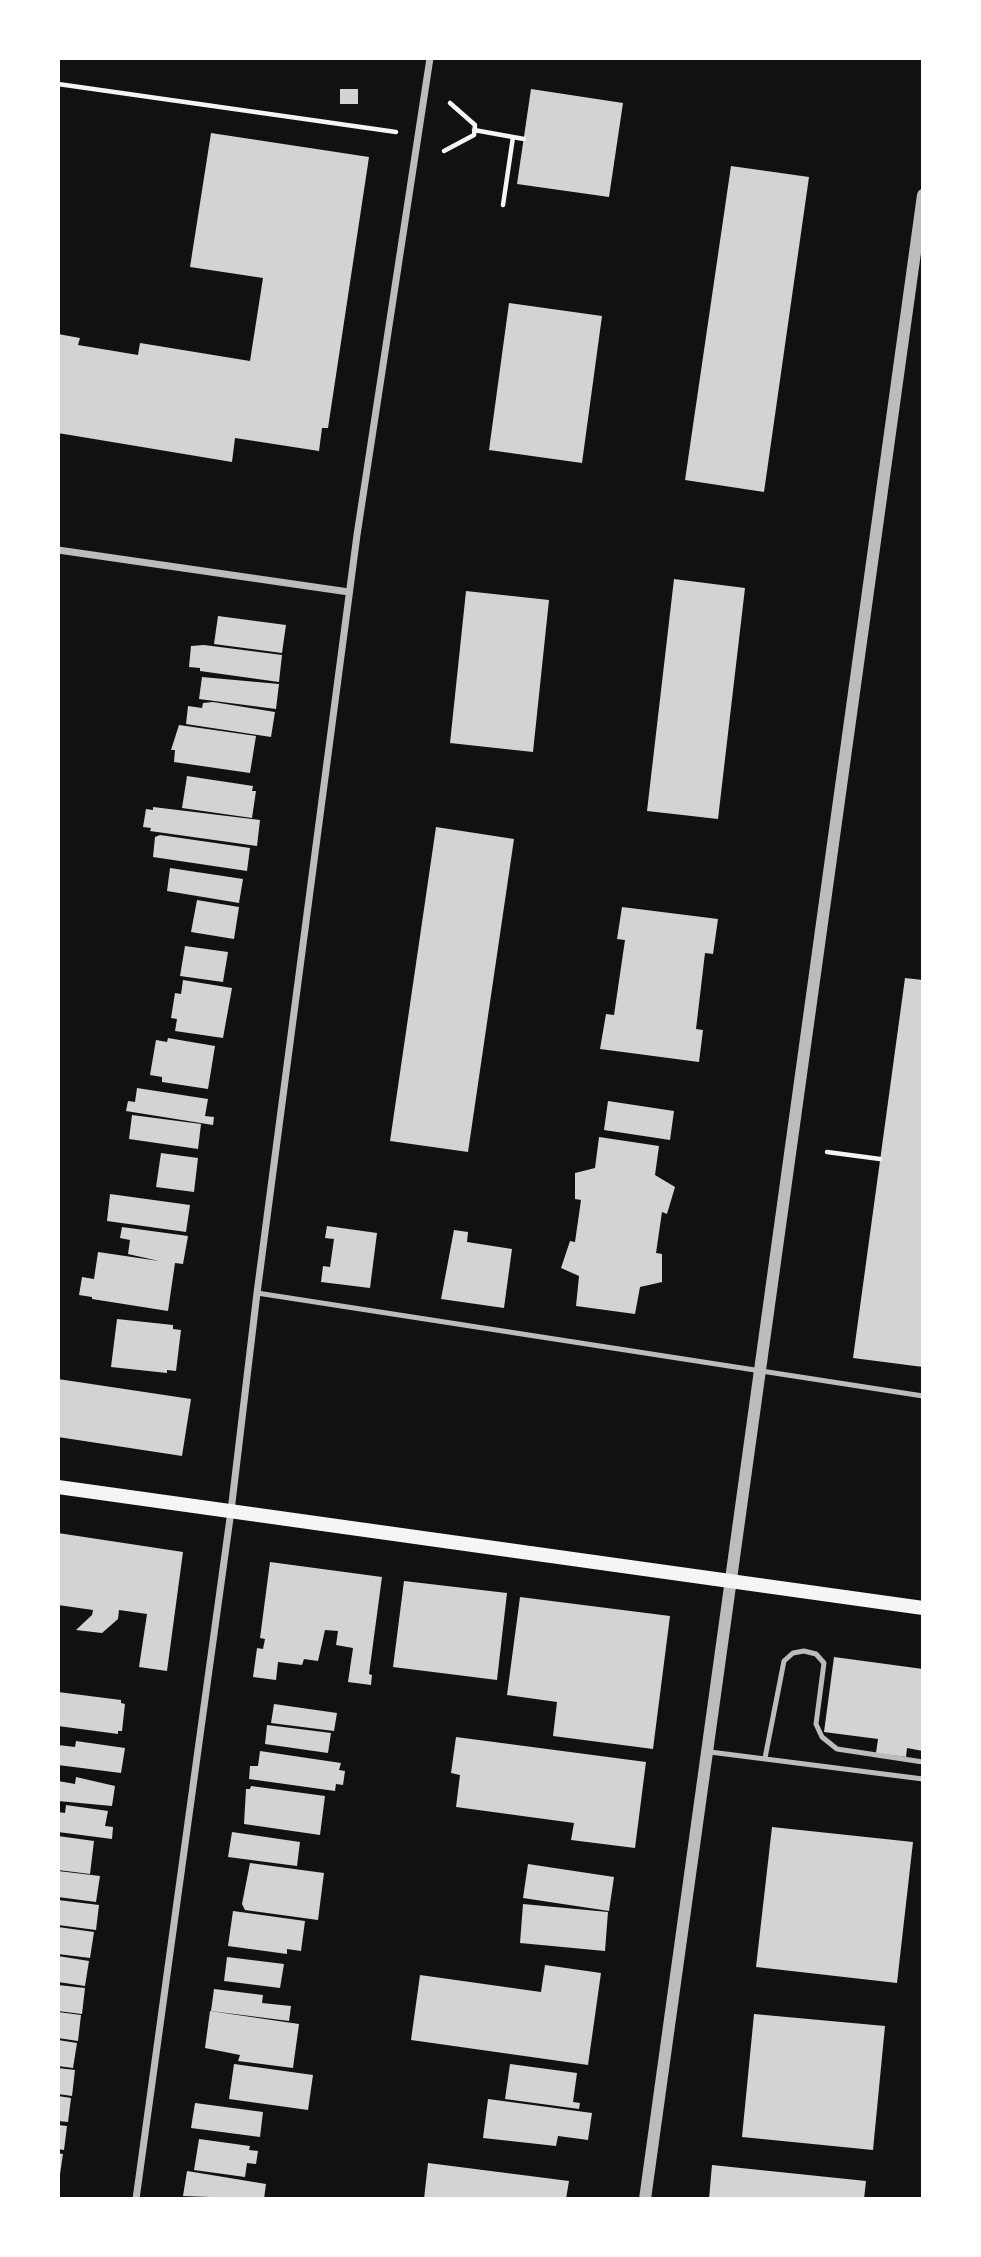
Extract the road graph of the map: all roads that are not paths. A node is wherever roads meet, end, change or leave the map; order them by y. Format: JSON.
{"nodes":[{"id":1,"x":430,"y":58,"type":"edge"},
{"id":2,"x":923,"y":195,"type":"edge"},
{"id":3,"x":58,"y":550,"type":"edge"},
{"id":4,"x":349,"y":592,"type":"junction"},
{"id":5,"x":257,"y":1293,"type":"junction"},
{"id":6,"x":760,"y":1370,"type":"junction"},
{"id":7,"x":923,"y":1396,"type":"edge"},
{"id":8,"x":58,"y":1487,"type":"edge"},
{"id":9,"x":231,"y":1511,"type":"junction"},
{"id":10,"x":732,"y":1580,"type":"junction"},
{"id":11,"x":923,"y":1608,"type":"edge"},
{"id":12,"x":710,"y":1752,"type":"junction"},
{"id":13,"x":765,"y":1758,"type":"junction"},
{"id":14,"x":923,"y":1762,"type":"edge"},
{"id":15,"x":923,"y":1779,"type":"edge"},
{"id":16,"x":136,"y":2199,"type":"edge"},
{"id":17,"x":645,"y":2199,"type":"edge"}],
"edges":[{"from":1,"to":4,"type":"street"},
{"from":2,"to":6,"type":"street"},
{"from":3,"to":4,"type":"street"},
{"from":4,"to":5,"type":"street"},
{"from":5,"to":6,"type":"lane"},
{"from":5,"to":9,"type":"street"},
{"from":6,"to":7,"type":"lane"},
{"from":6,"to":10,"type":"street"},
{"from":8,"to":9,"type":"main road"},
{"from":9,"to":10,"type":"main road"},
{"from":9,"to":16,"type":"street"},
{"from":10,"to":11,"type":"main road"},
{"from":10,"to":12,"type":"street"},
{"from":12,"to":13,"type":"lane"},
{"from":12,"to":17,"type":"street"},
{"from":13,"to":14,"type":"lane"},
{"from":13,"to":15,"type":"lane"}]}
